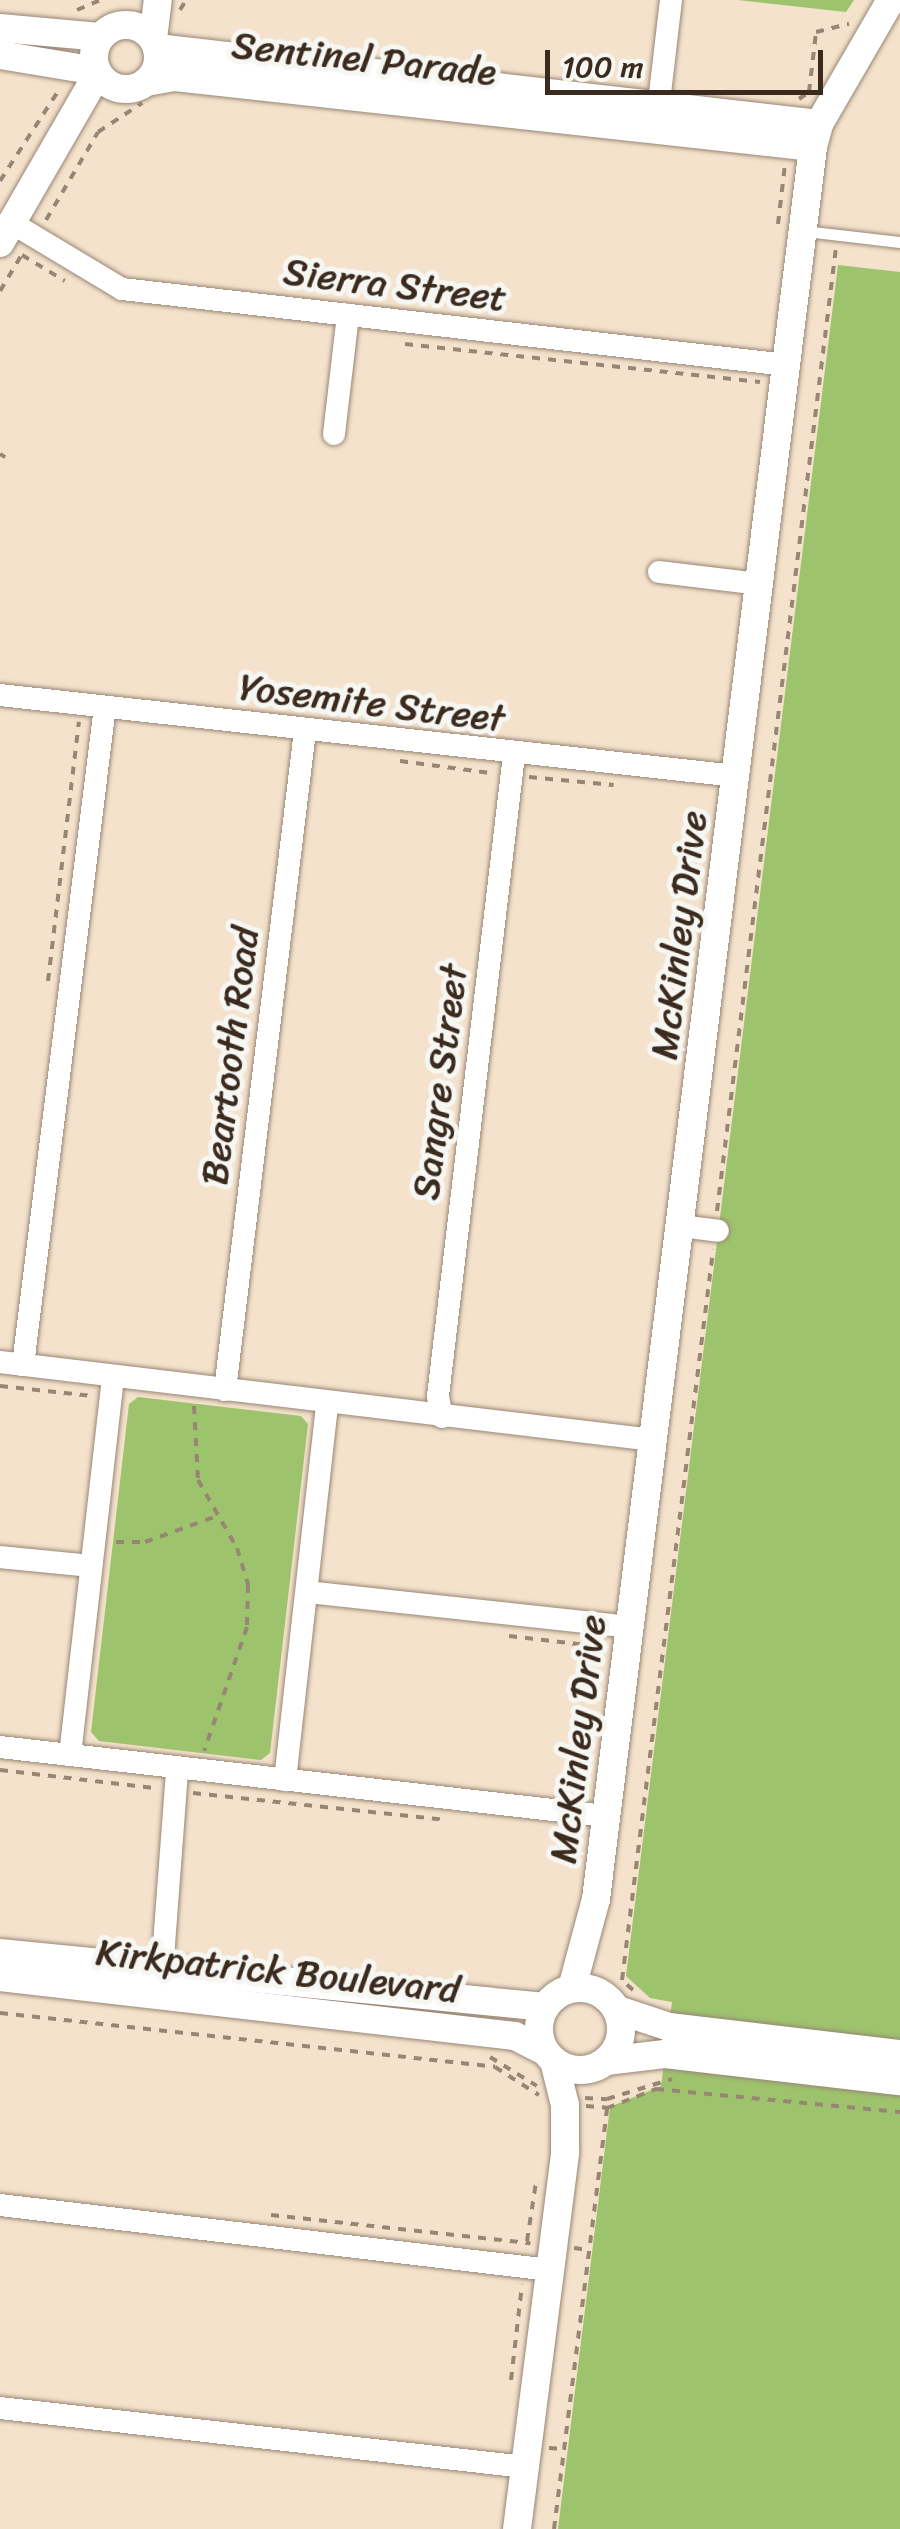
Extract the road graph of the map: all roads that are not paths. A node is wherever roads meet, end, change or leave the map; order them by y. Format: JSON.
{"nodes":[{"id":1,"x":140,"y":0,"type":"edge"},
{"id":2,"x":158,"y":0,"type":"edge"},
{"id":3,"x":671,"y":0,"type":"edge"},
{"id":4,"x":891,"y":0,"type":"edge"},
{"id":5,"x":0,"y":28,"type":"edge"},
{"id":6,"x":112,"y":31,"type":"junction"},
{"id":7,"x":162,"y":45,"type":"junction"},
{"id":8,"x":0,"y":55,"type":"edge"},
{"id":9,"x":97,"y":72,"type":"junction"},
{"id":10,"x":137,"y":86,"type":"junction"},
{"id":11,"x":658,"y":115,"type":"junction"},
{"id":12,"x":70,"y":130,"type":"junction"},
{"id":13,"x":816,"y":135,"type":"junction"},
{"id":14,"x":790,"y":233,"type":"junction"},
{"id":15,"x":15,"y":234,"type":"edge"},
{"id":16,"x":900,"y":242,"type":"edge"},
{"id":17,"x":348,"y":315,"type":"junction"},
{"id":18,"x":787,"y":365,"type":"junction"},
{"id":19,"x":334,"y":434,"type":"dead end"},
{"id":20,"x":659,"y":572,"type":"dead end"},
{"id":21,"x":760,"y":584,"type":"junction"},
{"id":22,"x":0,"y":695,"type":"edge"},
{"id":23,"x":105,"y":707,"type":"junction"},
{"id":24,"x":305,"y":731,"type":"junction"},
{"id":25,"x":514,"y":755,"type":"junction"},
{"id":26,"x":736,"y":776,"type":"junction"},
{"id":27,"x":680,"y":1226,"type":"junction"},
{"id":28,"x":718,"y":1231,"type":"dead end"},
{"id":29,"x":12,"y":1364,"type":"edge"},
{"id":30,"x":112,"y":1376,"type":"junction"},
{"id":31,"x":226,"y":1390,"type":"junction"},
{"id":32,"x":328,"y":1404,"type":"junction"},
{"id":33,"x":442,"y":1417,"type":"junction"},
{"id":34,"x":653,"y":1440,"type":"junction"},
{"id":35,"x":0,"y":1557,"type":"edge"},
{"id":36,"x":91,"y":1566,"type":"junction"},
{"id":37,"x":308,"y":1592,"type":"junction"},
{"id":38,"x":618,"y":1626,"type":"junction"},
{"id":39,"x":0,"y":1747,"type":"edge"},
{"id":40,"x":70,"y":1754,"type":"junction"},
{"id":41,"x":176,"y":1780,"type":"junction"},
{"id":42,"x":285,"y":1780,"type":"junction"},
{"id":43,"x":608,"y":1804,"type":"junction"},
{"id":44,"x":596,"y":1899,"type":"junction"},
{"id":45,"x":0,"y":1954,"type":"edge"},
{"id":46,"x":162,"y":1971,"type":"junction"},
{"id":47,"x":0,"y":1977,"type":"edge"},
{"id":48,"x":572,"y":1988,"type":"junction"},
{"id":49,"x":614,"y":2005,"type":"junction"},
{"id":50,"x":546,"y":2007,"type":"junction"},
{"id":51,"x":900,"y":2054,"type":"edge"},
{"id":52,"x":550,"y":2056,"type":"junction"},
{"id":53,"x":600,"y":2064,"type":"junction"},
{"id":54,"x":900,"y":2081,"type":"edge"},
{"id":55,"x":580,"y":2102,"type":"junction"},
{"id":56,"x":0,"y":2205,"type":"edge"},
{"id":57,"x":552,"y":2258,"type":"junction"},
{"id":58,"x":0,"y":2408,"type":"edge"},
{"id":59,"x":525,"y":2466,"type":"junction"},
{"id":60,"x":517,"y":2529,"type":"edge"}],
"edges":[{"from":1,"to":6,"type":"street"},
{"from":2,"to":7,"type":"street"},
{"from":3,"to":11,"type":"street"},
{"from":4,"to":13,"type":"street","name":"McKinley Drive"},
{"from":5,"to":6,"type":"street"},
{"from":6,"to":7,"type":"street"},
{"from":6,"to":9,"type":"street"},
{"from":7,"to":10,"type":"street"},
{"from":7,"to":11,"type":"street","name":"Sentinel Parade"},
{"from":8,"to":9,"type":"street"},
{"from":9,"to":10,"type":"street"},
{"from":9,"to":12,"type":"street"},
{"from":10,"to":11,"type":"street","name":"Sentinel Parade"},
{"from":10,"to":12,"type":"street"},
{"from":11,"to":13,"type":"street","name":"Sentinel Parade"},
{"from":12,"to":15,"type":"street"},
{"from":13,"to":14,"type":"street","name":"McKinley Drive"},
{"from":14,"to":16,"type":"lane"},
{"from":14,"to":18,"type":"street","name":"McKinley Drive"},
{"from":15,"to":17,"type":"street","name":"Sierra Street"},
{"from":17,"to":18,"type":"street","name":"Sierra Street"},
{"from":17,"to":19,"type":"street"},
{"from":18,"to":21,"type":"street","name":"McKinley Drive"},
{"from":20,"to":21,"type":"street"},
{"from":21,"to":26,"type":"street","name":"McKinley Drive"},
{"from":22,"to":23,"type":"street","name":"Yosemite Street"},
{"from":23,"to":24,"type":"street","name":"Yosemite Street"},
{"from":23,"to":29,"type":"street"},
{"from":24,"to":25,"type":"street","name":"Yosemite Street"},
{"from":24,"to":31,"type":"street","name":"Beartooth Road"},
{"from":25,"to":26,"type":"street","name":"Yosemite Street"},
{"from":25,"to":33,"type":"street","name":"Sangre Street"},
{"from":26,"to":27,"type":"street","name":"McKinley Drive"},
{"from":27,"to":28,"type":"street"},
{"from":27,"to":34,"type":"street","name":"McKinley Drive"},
{"from":29,"to":30,"type":"street"},
{"from":30,"to":31,"type":"street"},
{"from":30,"to":36,"type":"street"},
{"from":31,"to":32,"type":"street"},
{"from":32,"to":33,"type":"street"},
{"from":32,"to":37,"type":"street"},
{"from":33,"to":34,"type":"street"},
{"from":34,"to":38,"type":"street","name":"McKinley Drive"},
{"from":35,"to":36,"type":"street"},
{"from":36,"to":40,"type":"street"},
{"from":37,"to":38,"type":"street"},
{"from":37,"to":42,"type":"street"},
{"from":38,"to":43,"type":"street","name":"McKinley Drive"},
{"from":39,"to":40,"type":"street"},
{"from":40,"to":41,"type":"street"},
{"from":41,"to":42,"type":"street"},
{"from":41,"to":46,"type":"street"},
{"from":42,"to":43,"type":"street"},
{"from":43,"to":44,"type":"street","name":"McKinley Drive"},
{"from":44,"to":48,"type":"street","name":"McKinley Drive"},
{"from":44,"to":49,"type":"street","name":"McKinley Drive"},
{"from":45,"to":46,"type":"street","name":"Kirkpatrick Boulevard"},
{"from":46,"to":50,"type":"street","name":"Kirkpatrick Boulevard"},
{"from":47,"to":52,"type":"street","name":"Kirkpatrick Boulevard"},
{"from":48,"to":49,"type":"street"},
{"from":48,"to":50,"type":"street"},
{"from":49,"to":51,"type":"street"},
{"from":49,"to":53,"type":"street"},
{"from":50,"to":52,"type":"street"},
{"from":52,"to":53,"type":"street"},
{"from":52,"to":55,"type":"street"},
{"from":53,"to":54,"type":"street"},
{"from":53,"to":55,"type":"street"},
{"from":55,"to":57,"type":"street"},
{"from":56,"to":57,"type":"street"},
{"from":57,"to":59,"type":"street"},
{"from":58,"to":59,"type":"street"},
{"from":59,"to":60,"type":"street"}]}
